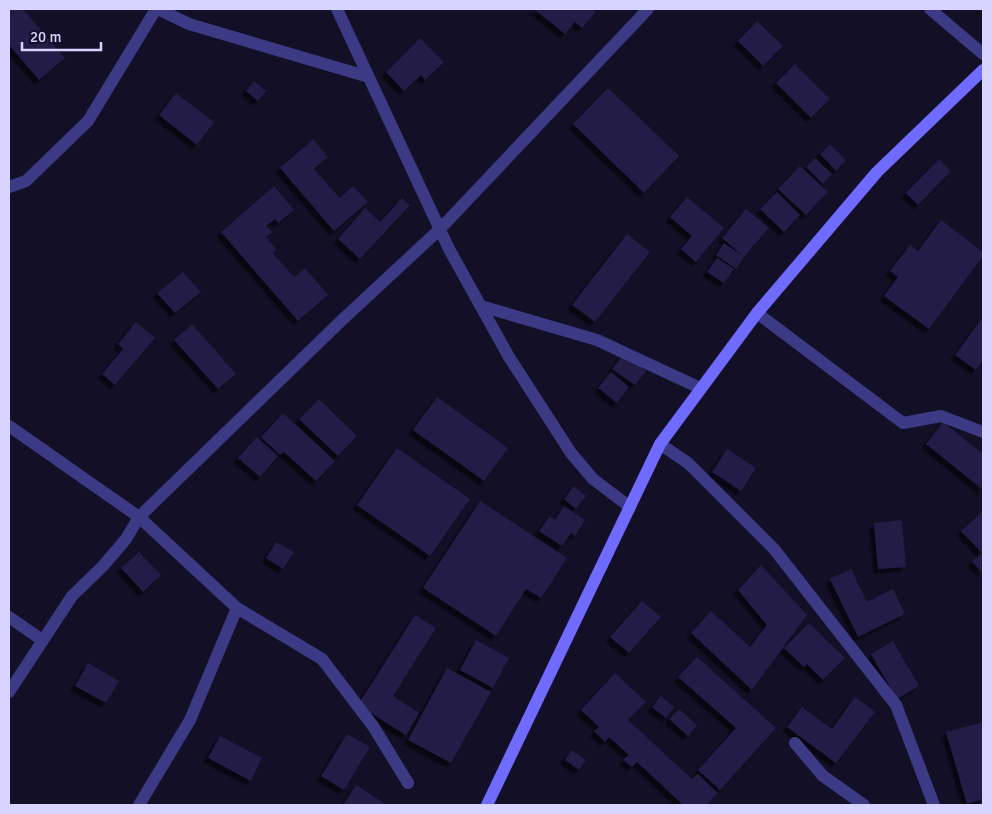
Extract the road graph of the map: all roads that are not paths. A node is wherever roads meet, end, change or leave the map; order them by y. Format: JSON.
{"nodes":[{"id":1,"x":157,"y":9,"type":"edge"},
{"id":2,"x":337,"y":9,"type":"edge"},
{"id":3,"x":648,"y":9,"type":"edge"},
{"id":4,"x":930,"y":9,"type":"edge"},
{"id":5,"x":983,"y":54,"type":"edge"},
{"id":6,"x":983,"y":70,"type":"edge"},
{"id":7,"x":369,"y":77,"type":"junction"},
{"id":8,"x":9,"y":188,"type":"edge"},
{"id":9,"x":440,"y":229,"type":"junction"},
{"id":10,"x":481,"y":306,"type":"junction"},
{"id":11,"x":758,"y":313,"type":"junction"},
{"id":12,"x":700,"y":388,"type":"junction"},
{"id":13,"x":9,"y":426,"type":"edge"},
{"id":14,"x":983,"y":432,"type":"edge"},
{"id":15,"x":660,"y":444,"type":"junction"},
{"id":16,"x":630,"y":507,"type":"junction"},
{"id":17,"x":139,"y":517,"type":"junction"},
{"id":18,"x":238,"y":608,"type":"junction"},
{"id":19,"x":9,"y":617,"type":"edge"},
{"id":20,"x":42,"y":640,"type":"junction"},
{"id":21,"x":9,"y":692,"type":"edge"},
{"id":22,"x":794,"y":742,"type":"dead end"},
{"id":23,"x":408,"y":783,"type":"dead end"},
{"id":24,"x":139,"y":805,"type":"edge"},
{"id":25,"x":487,"y":805,"type":"edge"},
{"id":26,"x":864,"y":805,"type":"edge"},
{"id":27,"x":934,"y":805,"type":"edge"}],
"edges":[{"from":1,"to":7,"type":"street"},
{"from":1,"to":8,"type":"street"},
{"from":2,"to":7,"type":"street"},
{"from":3,"to":9,"type":"street"},
{"from":4,"to":5,"type":"street"},
{"from":6,"to":11,"type":"street"},
{"from":7,"to":9,"type":"street"},
{"from":9,"to":10,"type":"street"},
{"from":9,"to":17,"type":"street"},
{"from":10,"to":12,"type":"street"},
{"from":10,"to":16,"type":"street"},
{"from":11,"to":12,"type":"street"},
{"from":11,"to":14,"type":"street"},
{"from":12,"to":15,"type":"street"},
{"from":13,"to":17,"type":"street"},
{"from":15,"to":16,"type":"street"},
{"from":15,"to":27,"type":"street"},
{"from":16,"to":25,"type":"street"},
{"from":17,"to":18,"type":"street"},
{"from":17,"to":20,"type":"street"},
{"from":18,"to":23,"type":"street"},
{"from":18,"to":24,"type":"street"},
{"from":19,"to":20,"type":"street"},
{"from":20,"to":21,"type":"street"},
{"from":22,"to":26,"type":"street"}]}
